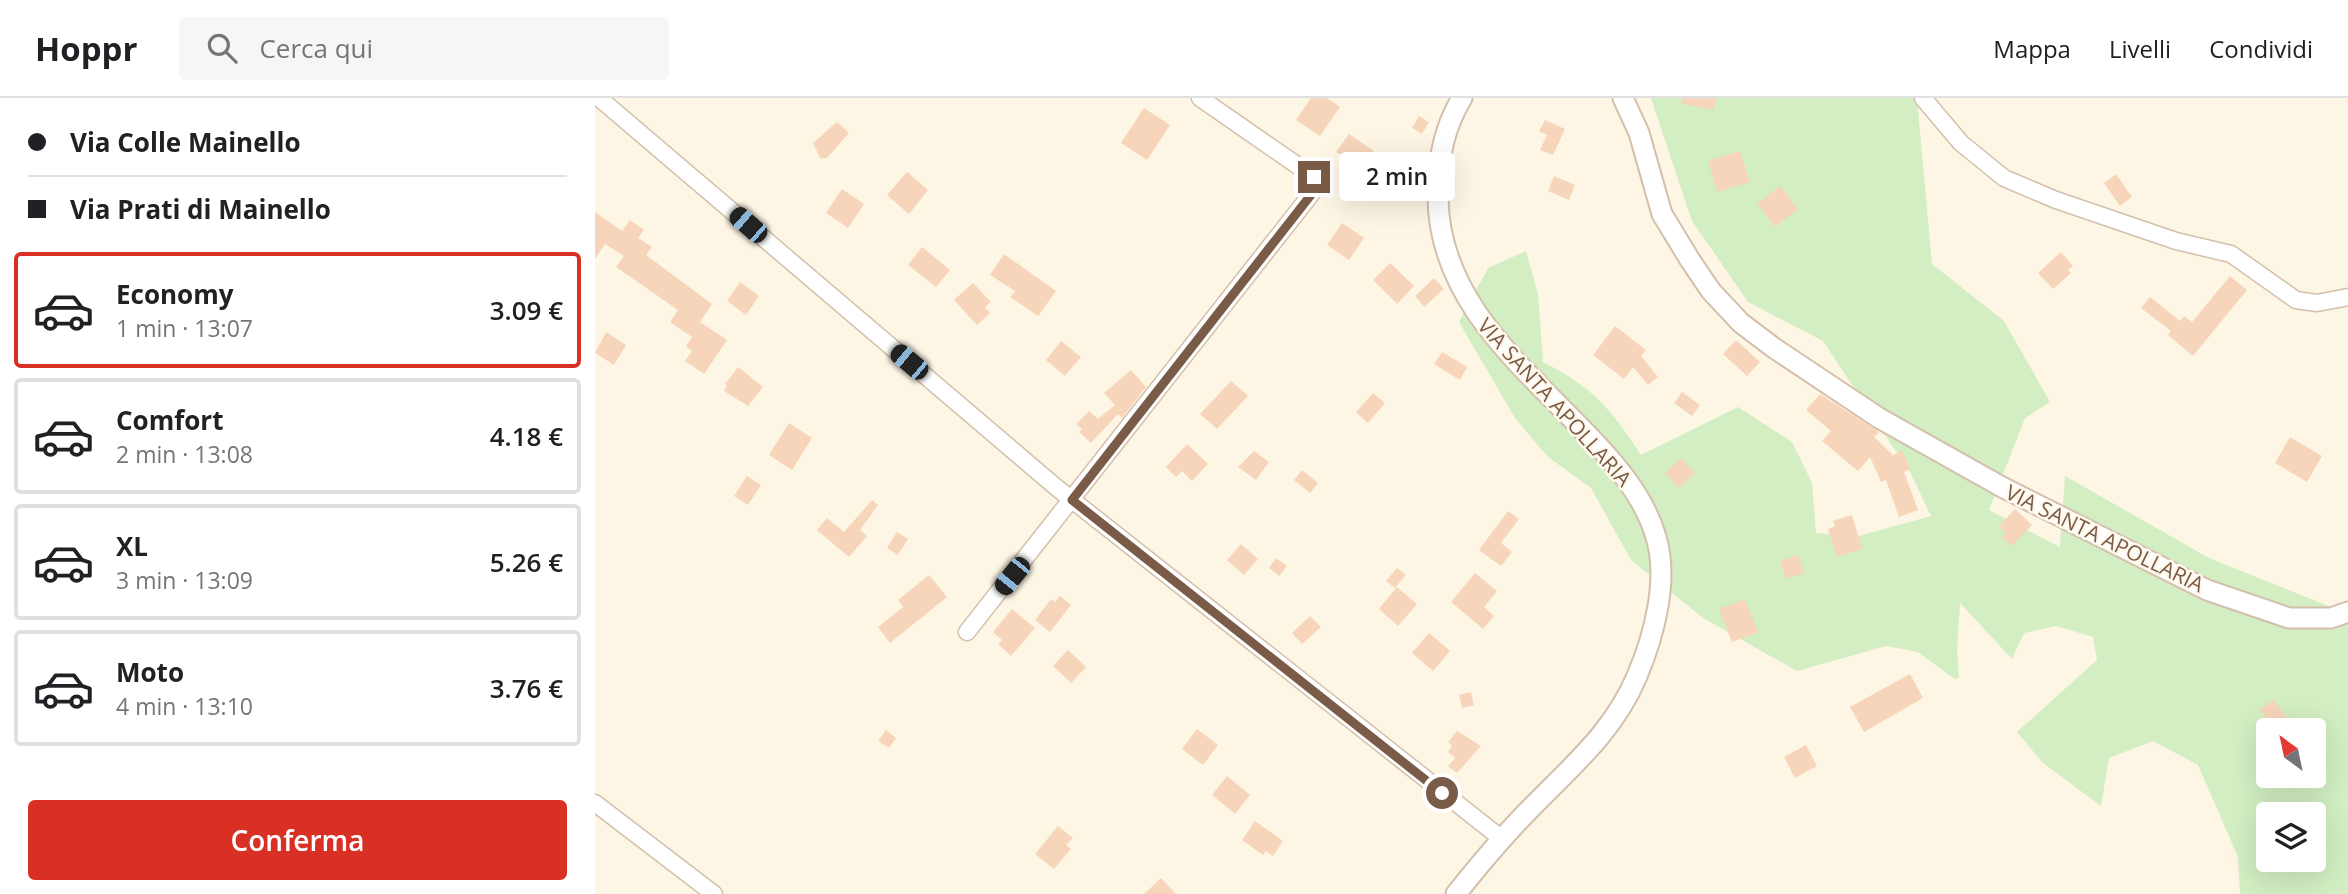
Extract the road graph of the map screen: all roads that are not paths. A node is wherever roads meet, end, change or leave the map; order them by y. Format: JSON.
{"nodes":[{"id":1,"x":599,"y":98,"type":"edge"},
{"id":2,"x":1200,"y":98,"type":"edge"},
{"id":3,"x":1462,"y":98,"type":"edge"},
{"id":4,"x":1623,"y":98,"type":"edge"},
{"id":5,"x":1923,"y":98,"type":"edge"},
{"id":6,"x":2348,"y":297,"type":"edge"},
{"id":7,"x":1072,"y":500,"type":"junction"},
{"id":8,"x":2348,"y":612,"type":"edge"},
{"id":9,"x":967,"y":632,"type":"dead end"},
{"id":10,"x":595,"y":803,"type":"edge"},
{"id":11,"x":1502,"y":839,"type":"junction"},
{"id":12,"x":714,"y":894,"type":"edge"},
{"id":13,"x":1456,"y":894,"type":"edge"}],
"edges":[{"from":1,"to":7,"type":"street"},
{"from":2,"to":7,"type":"street"},
{"from":3,"to":11,"type":"street","name":"VIA SANTA APOLLARIA"},
{"from":4,"to":8,"type":"street","name":"VIA SANTA APOLLARIA"},
{"from":5,"to":6,"type":"street"},
{"from":7,"to":9,"type":"street"},
{"from":7,"to":11,"type":"street"},
{"from":10,"to":12,"type":"street"},
{"from":11,"to":13,"type":"street","name":"VIA SANTA APOLLARIA"}]}
